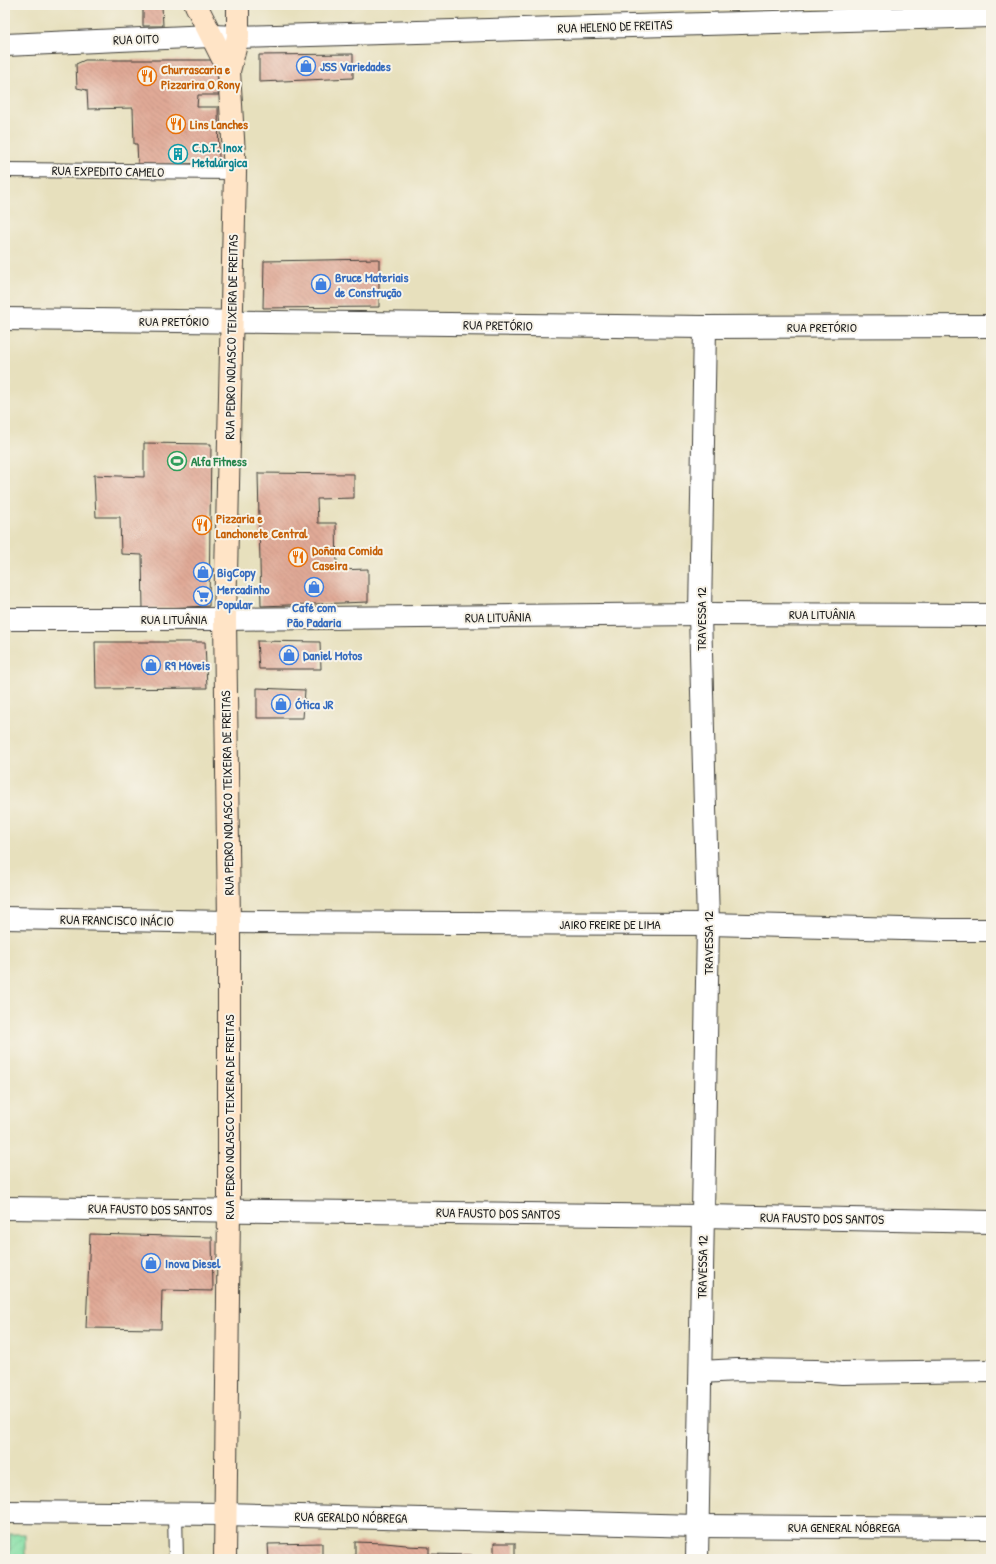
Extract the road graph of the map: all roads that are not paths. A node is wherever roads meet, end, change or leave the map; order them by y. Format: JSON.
{"nodes":[{"id":1,"x":196,"y":5,"type":"edge"},
{"id":2,"x":238,"y":5,"type":"edge"},
{"id":3,"x":991,"y":16,"type":"edge"},
{"id":4,"x":224,"y":36,"type":"junction"},
{"id":5,"x":5,"y":45,"type":"edge"},
{"id":6,"x":5,"y":170,"type":"edge"},
{"id":7,"x":234,"y":172,"type":"junction"},
{"id":8,"x":5,"y":319,"type":"edge"},
{"id":9,"x":231,"y":321,"type":"junction"},
{"id":10,"x":991,"y":326,"type":"edge"},
{"id":11,"x":705,"y":327,"type":"junction"},
{"id":12,"x":700,"y":614,"type":"junction"},
{"id":13,"x":991,"y":614,"type":"edge"},
{"id":14,"x":5,"y":619,"type":"edge"},
{"id":15,"x":225,"y":619,"type":"junction"},
{"id":16,"x":5,"y":918,"type":"edge"},
{"id":17,"x":229,"y":922,"type":"junction"},
{"id":18,"x":708,"y":924,"type":"junction"},
{"id":19,"x":991,"y":930,"type":"edge"},
{"id":20,"x":5,"y":1208,"type":"edge"},
{"id":21,"x":229,"y":1210,"type":"junction"},
{"id":22,"x":703,"y":1216,"type":"junction"},
{"id":23,"x":991,"y":1222,"type":"edge"},
{"id":24,"x":991,"y":1371,"type":"edge"},
{"id":25,"x":701,"y":1372,"type":"junction"},
{"id":26,"x":5,"y":1512,"type":"edge"},
{"id":27,"x":176,"y":1514,"type":"junction"},
{"id":28,"x":224,"y":1514,"type":"junction"},
{"id":29,"x":698,"y":1526,"type":"junction"},
{"id":30,"x":991,"y":1528,"type":"edge"},
{"id":31,"x":176,"y":1559,"type":"edge"},
{"id":32,"x":225,"y":1559,"type":"edge"},
{"id":33,"x":698,"y":1559,"type":"edge"}],
"edges":[{"from":1,"to":4,"type":"main road"},
{"from":2,"to":4,"type":"main road","name":"RUA PEDRO NOLASCO TEIXEIRA DE FREITAS"},
{"from":3,"to":4,"type":"street","name":"RUA HELENO DE FREITAS"},
{"from":4,"to":5,"type":"street","name":"RUA OITO"},
{"from":4,"to":7,"type":"main road","name":"RUA PEDRO NOLASCO TEIXEIRA DE FREITAS"},
{"from":6,"to":7,"type":"lane","name":"RUA EXPEDITO CAMELO"},
{"from":7,"to":9,"type":"main road","name":"RUA PEDRO NOLASCO TEIXEIRA DE FREITAS"},
{"from":8,"to":9,"type":"street","name":"RUA PRETÓRIO"},
{"from":9,"to":11,"type":"street","name":"RUA PRETÓRIO"},
{"from":9,"to":15,"type":"main road","name":"RUA PEDRO NOLASCO TEIXEIRA DE FREITAS"},
{"from":10,"to":11,"type":"street","name":"RUA PRETÓRIO"},
{"from":11,"to":12,"type":"street","name":"TRAVESSA 12"},
{"from":12,"to":13,"type":"street","name":"RUA LITUÂNIA"},
{"from":12,"to":15,"type":"street","name":"RUA LITUÂNIA"},
{"from":12,"to":18,"type":"street","name":"TRAVESSA 12"},
{"from":14,"to":15,"type":"street","name":"RUA LITUÂNIA"},
{"from":15,"to":17,"type":"main road","name":"RUA PEDRO NOLASCO TEIXEIRA DE FREITAS"},
{"from":16,"to":17,"type":"street","name":"RUA FRANCISCO INÁCIO"},
{"from":17,"to":18,"type":"street","name":"JAIRO FREIRE DE LIMA"},
{"from":17,"to":21,"type":"main road","name":"RUA PEDRO NOLASCO TEIXEIRA DE FREITAS"},
{"from":18,"to":19,"type":"street","name":"JAIRO FREIRE DE LIMA"},
{"from":18,"to":22,"type":"street","name":"TRAVESSA 12"},
{"from":20,"to":21,"type":"street","name":"RUA FAUSTO DOS SANTOS"},
{"from":21,"to":22,"type":"street","name":"RUA FAUSTO DOS SANTOS"},
{"from":21,"to":28,"type":"main road","name":"RUA PEDRO NOLASCO TEIXEIRA DE FREITAS"},
{"from":22,"to":23,"type":"street","name":"RUA FAUSTO DOS SANTOS"},
{"from":22,"to":25,"type":"street","name":"TRAVESSA 12"},
{"from":24,"to":25,"type":"street"},
{"from":25,"to":29,"type":"street","name":"TRAVESSA 12"},
{"from":26,"to":27,"type":"street","name":"RUA GERALDO NÓBREGA"},
{"from":27,"to":28,"type":"street","name":"RUA GERALDO NÓBREGA"},
{"from":27,"to":31,"type":"lane"},
{"from":28,"to":29,"type":"street","name":"RUA GERALDO NÓBREGA"},
{"from":28,"to":32,"type":"main road","name":"RUA PEDRO NOLASCO TEIXEIRA DE FREITAS"},
{"from":29,"to":30,"type":"street","name":"RUA GENERAL NÓBREGA"},
{"from":29,"to":33,"type":"street","name":"TRAVESSA 12"}]}
